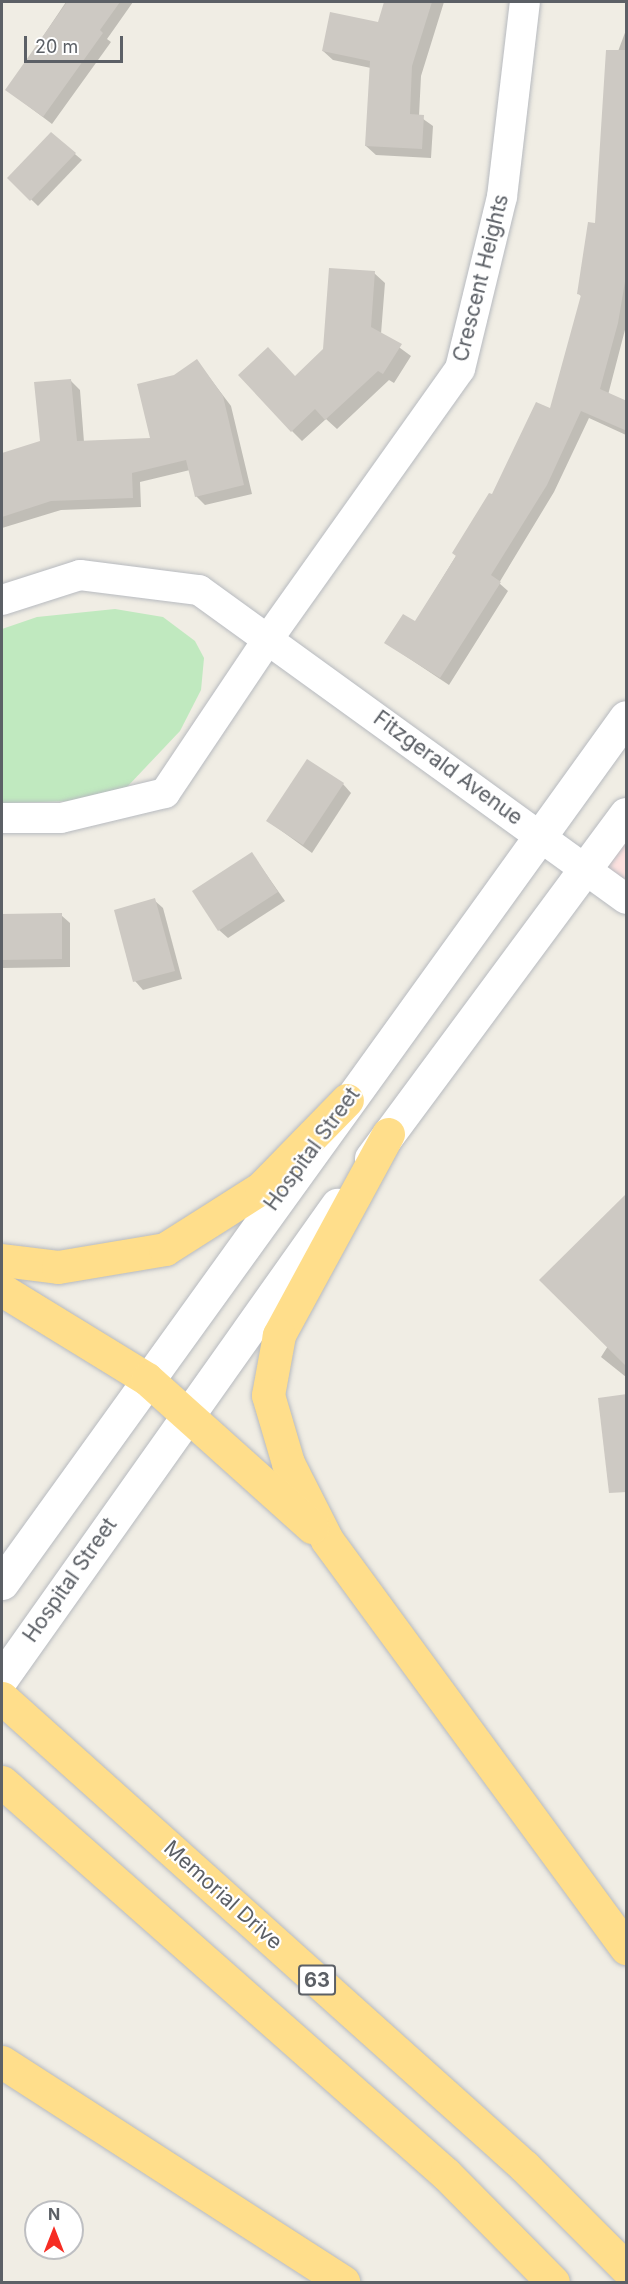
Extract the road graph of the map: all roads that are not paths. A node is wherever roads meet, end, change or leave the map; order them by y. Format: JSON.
{"nodes":[{"id":1,"x":525,"y":2,"type":"edge"},
{"id":2,"x":2,"y":600,"type":"edge"},
{"id":3,"x":268,"y":639,"type":"junction"},
{"id":4,"x":627,"y":717,"type":"edge"},
{"id":5,"x":627,"y":814,"type":"edge"},
{"id":6,"x":2,"y":818,"type":"edge"},
{"id":7,"x":543,"y":835,"type":"junction"},
{"id":8,"x":587,"y":870,"type":"junction"},
{"id":9,"x":627,"y":899,"type":"edge"},
{"id":10,"x":347,"y":1100,"type":"junction"},
{"id":11,"x":388,"y":1134,"type":"junction"},
{"id":12,"x":2,"y":1260,"type":"edge"},
{"id":13,"x":2,"y":1290,"type":"edge"},
{"id":14,"x":147,"y":1379,"type":"junction"},
{"id":15,"x":187,"y":1415,"type":"junction"},
{"id":16,"x":327,"y":1540,"type":"junction"},
{"id":17,"x":2,"y":1583,"type":"edge"},
{"id":18,"x":2,"y":1678,"type":"edge"},
{"id":19,"x":2,"y":1698,"type":"edge"},
{"id":20,"x":2,"y":1782,"type":"edge"},
{"id":21,"x":627,"y":1948,"type":"edge"},
{"id":22,"x":2,"y":2062,"type":"edge"},
{"id":23,"x":627,"y":2268,"type":"edge"},
{"id":24,"x":343,"y":2283,"type":"edge"},
{"id":25,"x":553,"y":2283,"type":"edge"}],
"edges":[{"from":1,"to":3,"type":"street","name":"Crescent Heights"},
{"from":2,"to":3,"type":"street"},
{"from":3,"to":6,"type":"street","name":"Crescent Heights"},
{"from":3,"to":7,"type":"street","name":"Fitzgerald Avenue"},
{"from":4,"to":7,"type":"main road","name":"Hospital Street"},
{"from":5,"to":8,"type":"main road","name":"Hospital Street"},
{"from":7,"to":8,"type":"street","name":"Fitzgerald Avenue"},
{"from":7,"to":10,"type":"main road","name":"Hospital Street"},
{"from":8,"to":9,"type":"street","name":"Fitzgerald Avenue"},
{"from":8,"to":11,"type":"main road","name":"Hospital Street"},
{"from":10,"to":12,"type":"highway"},
{"from":10,"to":14,"type":"main road","name":"Hospital Street"},
{"from":11,"to":15,"type":"main road","name":"Hospital Street"},
{"from":11,"to":16,"type":"highway"},
{"from":13,"to":14,"type":"highway"},
{"from":14,"to":15,"type":"highway"},
{"from":14,"to":17,"type":"main road","name":"Hospital Street"},
{"from":15,"to":16,"type":"highway"},
{"from":15,"to":18,"type":"main road","name":"Hospital Street"},
{"from":16,"to":21,"type":"highway"},
{"from":19,"to":23,"type":"highway","name":"Memorial Drive","number":"63"},
{"from":20,"to":25,"type":"highway"},
{"from":22,"to":24,"type":"highway"}]}
